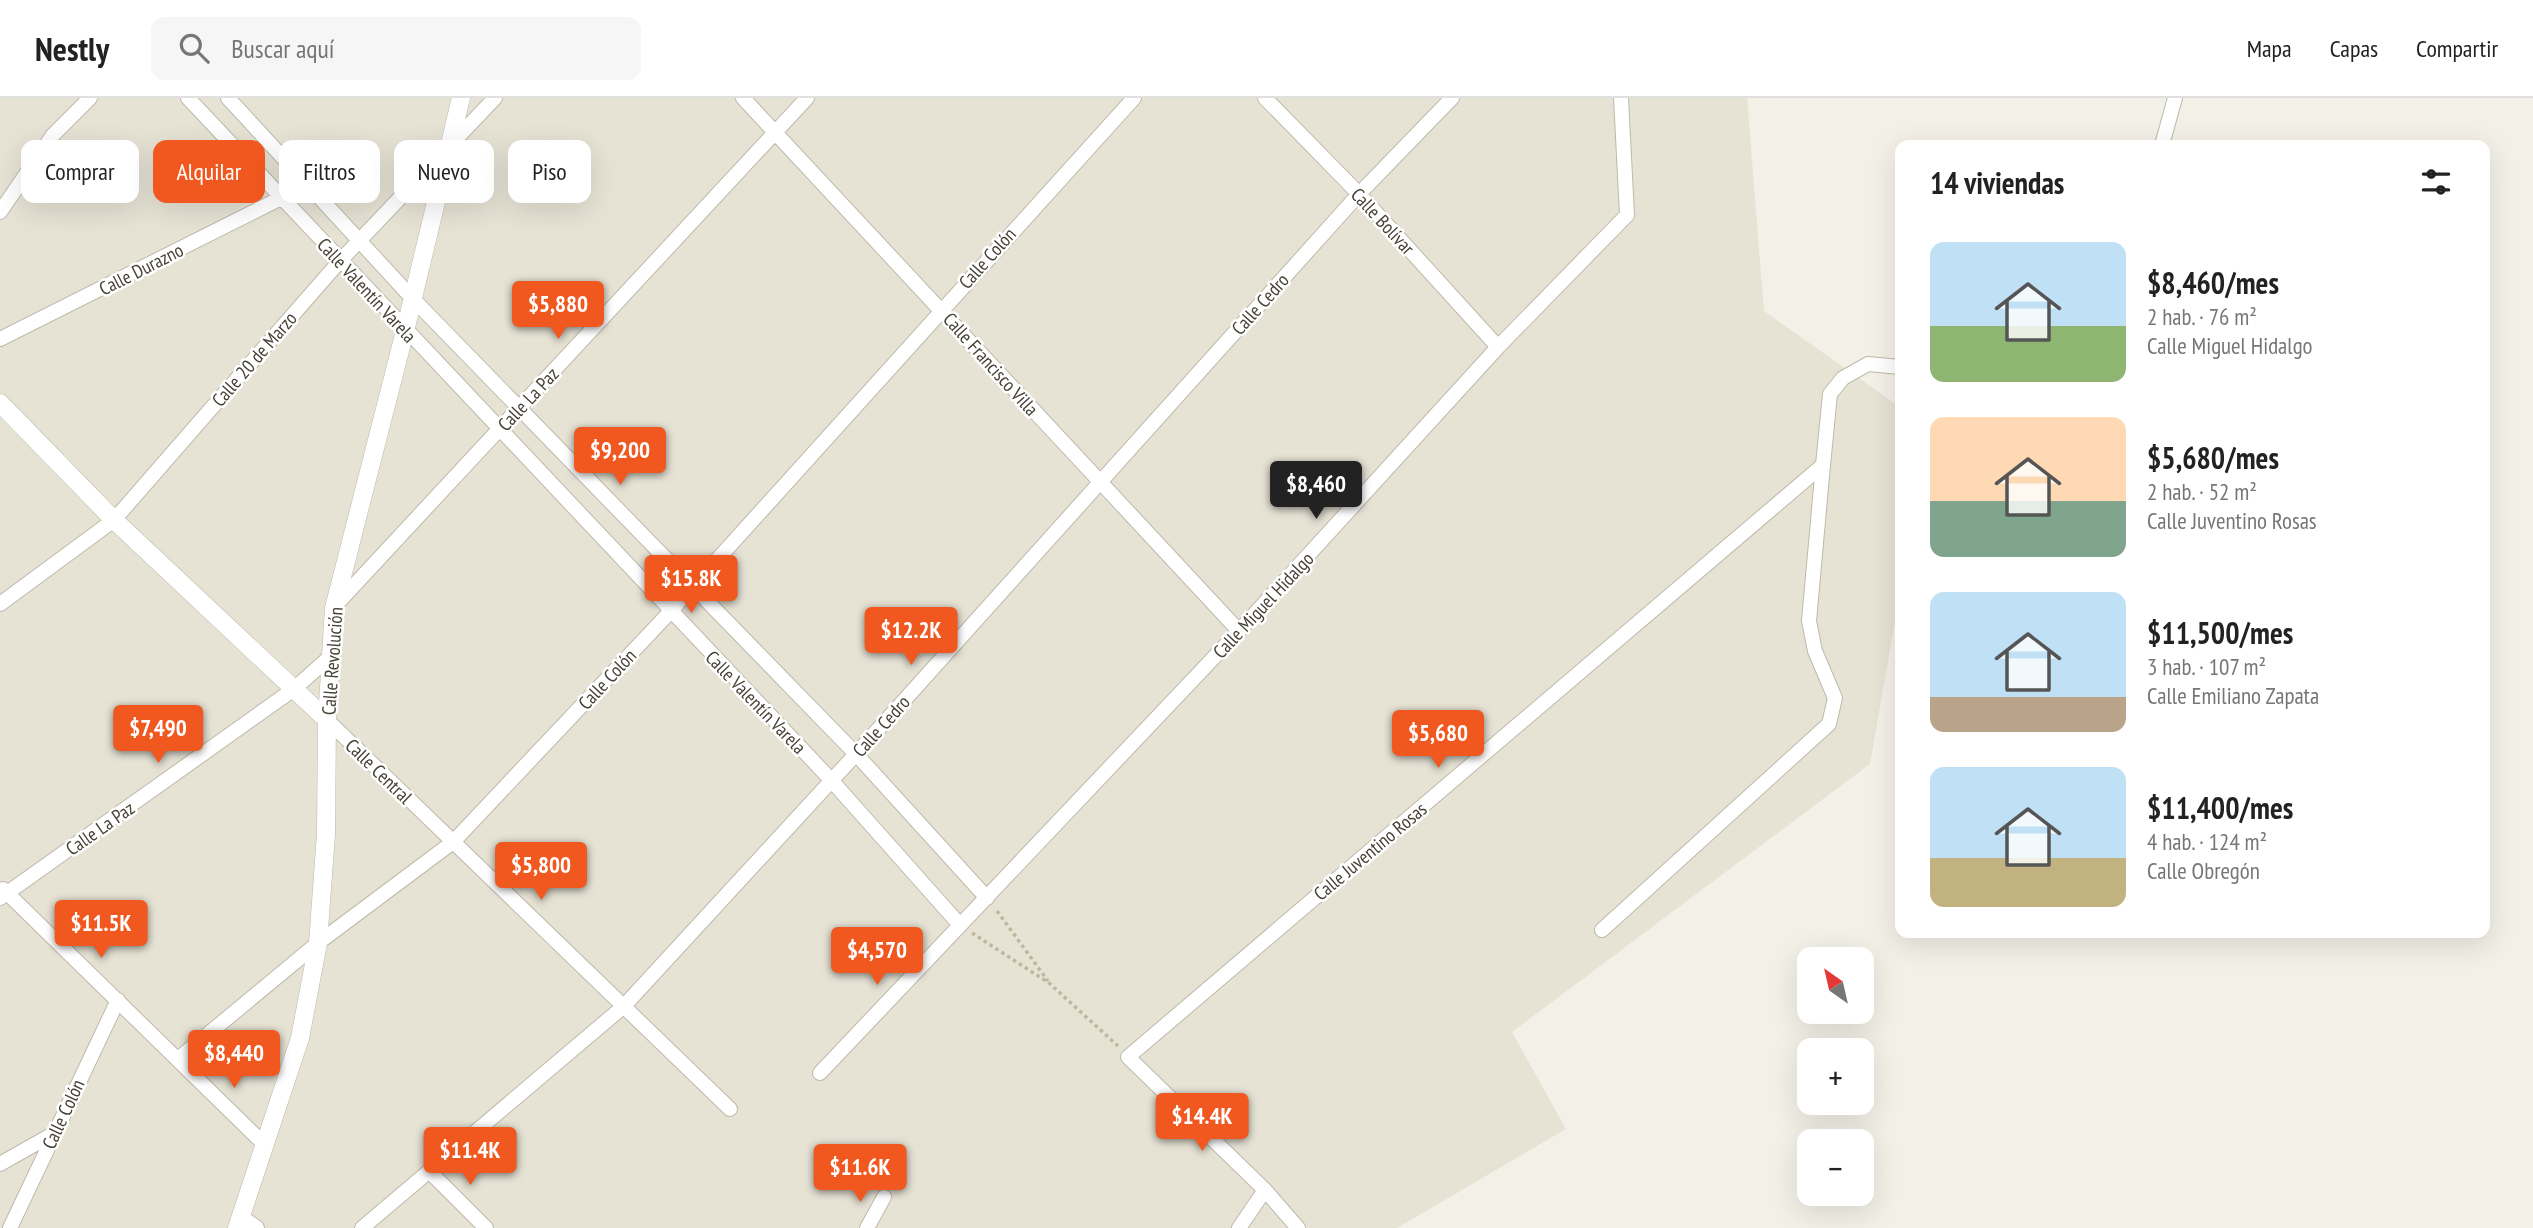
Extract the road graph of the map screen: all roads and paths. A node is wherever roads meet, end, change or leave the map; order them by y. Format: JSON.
{"nodes":[{"id":1,"x":90,"y":98,"type":"edge"},
{"id":2,"x":188,"y":98,"type":"edge"},
{"id":3,"x":228,"y":98,"type":"edge"},
{"id":4,"x":461,"y":98,"type":"edge"},
{"id":5,"x":495,"y":98,"type":"edge"},
{"id":6,"x":743,"y":98,"type":"edge"},
{"id":7,"x":807,"y":98,"type":"edge"},
{"id":8,"x":1133,"y":98,"type":"edge"},
{"id":9,"x":1265,"y":98,"type":"edge"},
{"id":10,"x":1452,"y":98,"type":"edge"},
{"id":11,"x":1621,"y":98,"type":"edge"},
{"id":12,"x":2175,"y":98,"type":"edge"},
{"id":13,"x":776,"y":131,"type":"junction"},
{"id":14,"x":451,"y":140,"type":"edge"},
{"id":15,"x":456,"y":140,"type":"edge"},
{"id":16,"x":2163,"y":140,"type":"edge"},
{"id":17,"x":1359,"y":194,"type":"junction"},
{"id":18,"x":279,"y":196,"type":"edge"},
{"id":19,"x":279,"y":199,"type":"edge"},
{"id":20,"x":286,"y":203,"type":"edge"},
{"id":21,"x":395,"y":203,"type":"edge"},
{"id":22,"x":436,"y":203,"type":"edge"},
{"id":23,"x":0,"y":212,"type":"edge"},
{"id":24,"x":359,"y":240,"type":"junction"},
{"id":25,"x":339,"y":261,"type":"junction"},
{"id":26,"x":412,"y":299,"type":"junction"},
{"id":27,"x":941,"y":309,"type":"junction"},
{"id":28,"x":405,"y":331,"type":"junction"},
{"id":29,"x":0,"y":340,"type":"edge"},
{"id":30,"x":1498,"y":347,"type":"junction"},
{"id":31,"x":1895,"y":366,"type":"edge"},
{"id":32,"x":0,"y":402,"type":"edge"},
{"id":33,"x":520,"y":408,"type":"junction"},
{"id":34,"x":500,"y":429,"type":"junction"},
{"id":35,"x":1824,"y":465,"type":"junction"},
{"id":36,"x":1100,"y":483,"type":"junction"},
{"id":37,"x":114,"y":520,"type":"junction"},
{"id":38,"x":692,"y":588,"type":"junction"},
{"id":39,"x":0,"y":604,"type":"edge"},
{"id":40,"x":334,"y":608,"type":"junction"},
{"id":41,"x":670,"y":612,"type":"junction"},
{"id":42,"x":1239,"y":631,"type":"junction"},
{"id":43,"x":332,"y":655,"type":"junction"},
{"id":44,"x":294,"y":689,"type":"junction"},
{"id":45,"x":327,"y":720,"type":"junction"},
{"id":46,"x":856,"y":754,"type":"junction"},
{"id":47,"x":831,"y":781,"type":"junction"},
{"id":48,"x":453,"y":842,"type":"junction"},
{"id":49,"x":2,"y":893,"type":"edge"},
{"id":50,"x":987,"y":898,"type":"junction"},
{"id":51,"x":959,"y":924,"type":"junction"},
{"id":52,"x":1602,"y":930,"type":"dead end"},
{"id":53,"x":318,"y":943,"type":"junction"},
{"id":54,"x":1049,"y":983,"type":"junction"},
{"id":55,"x":118,"y":1000,"type":"junction"},
{"id":56,"x":624,"y":1006,"type":"junction"},
{"id":57,"x":1128,"y":1057,"type":"junction"},
{"id":58,"x":178,"y":1059,"type":"junction"},
{"id":59,"x":820,"y":1073,"type":"dead end"},
{"id":60,"x":730,"y":1109,"type":"dead end"},
{"id":61,"x":53,"y":1134,"type":"junction"},
{"id":62,"x":265,"y":1145,"type":"junction"},
{"id":63,"x":0,"y":1164,"type":"edge"},
{"id":64,"x":430,"y":1172,"type":"junction"},
{"id":65,"x":1265,"y":1190,"type":"junction"},
{"id":66,"x":884,"y":1197,"type":"dead end"},
{"id":67,"x":239,"y":1223,"type":"edge"},
{"id":68,"x":10,"y":1228,"type":"edge"},
{"id":69,"x":257,"y":1228,"type":"edge"},
{"id":70,"x":362,"y":1228,"type":"edge"},
{"id":71,"x":485,"y":1228,"type":"edge"},
{"id":72,"x":867,"y":1228,"type":"edge"},
{"id":73,"x":1238,"y":1228,"type":"edge"},
{"id":74,"x":1298,"y":1228,"type":"edge"}],
"edges":[{"from":1,"to":23,"type":"street"},
{"from":2,"to":18,"type":"street","name":"Calle Valentín Varela"},
{"from":3,"to":24,"type":"street","name":"Calle Valentín Varela"},
{"from":4,"to":14,"type":"street","name":"Calle Revolución"},
{"from":5,"to":15,"type":"street","name":"Calle 20 de Marzo"},
{"from":6,"to":13,"type":"street","name":"Calle Francisco Villa"},
{"from":7,"to":13,"type":"street","name":"Calle La Paz"},
{"from":8,"to":27,"type":"street","name":"Calle Colón"},
{"from":9,"to":17,"type":"street","name":"Calle Bolívar"},
{"from":10,"to":17,"type":"street","name":"Calle Cedro"},
{"from":11,"to":30,"type":"street","name":"Calle Miguel Hidalgo"},
{"from":12,"to":16,"type":"street"},
{"from":13,"to":27,"type":"street","name":"Calle Francisco Villa"},
{"from":13,"to":33,"type":"street","name":"Calle La Paz"},
{"from":17,"to":30,"type":"street","name":"Calle Bolívar"},
{"from":17,"to":36,"type":"street","name":"Calle Cedro"},
{"from":19,"to":29,"type":"street","name":"Calle Durazno"},
{"from":20,"to":25,"type":"street","name":"Calle Valentín Varela"},
{"from":21,"to":24,"type":"street","name":"Calle 20 de Marzo"},
{"from":22,"to":26,"type":"street","name":"Calle Revolución"},
{"from":24,"to":25,"type":"street","name":"Calle 20 de Marzo"},
{"from":24,"to":26,"type":"street","name":"Calle Valentín Varela"},
{"from":25,"to":28,"type":"street","name":"Calle Valentín Varela"},
{"from":25,"to":37,"type":"street","name":"Calle 20 de Marzo"},
{"from":26,"to":28,"type":"street","name":"Calle Revolución"},
{"from":26,"to":33,"type":"street","name":"Calle Valentín Varela"},
{"from":27,"to":36,"type":"street","name":"Calle Francisco Villa"},
{"from":27,"to":38,"type":"street","name":"Calle Colón"},
{"from":28,"to":34,"type":"street","name":"Calle Valentín Varela"},
{"from":28,"to":40,"type":"street","name":"Calle Revolución"},
{"from":30,"to":42,"type":"street","name":"Calle Miguel Hidalgo"},
{"from":31,"to":35,"type":"street"},
{"from":32,"to":37,"type":"street","name":"Calle Central"},
{"from":33,"to":34,"type":"street","name":"Calle La Paz"},
{"from":33,"to":38,"type":"street","name":"Calle Valentín Varela"},
{"from":34,"to":40,"type":"street","name":"Calle La Paz"},
{"from":34,"to":41,"type":"street","name":"Calle Valentín Varela"},
{"from":35,"to":52,"type":"street"},
{"from":35,"to":57,"type":"street","name":"Calle Juventino Rosas"},
{"from":36,"to":42,"type":"street","name":"Calle Francisco Villa"},
{"from":36,"to":46,"type":"street","name":"Calle Cedro"},
{"from":37,"to":39,"type":"street","name":"Calle 20 de Marzo"},
{"from":37,"to":44,"type":"street","name":"Calle Central"},
{"from":38,"to":41,"type":"street","name":"Calle Colón"},
{"from":38,"to":46,"type":"street","name":"Calle Valentín Varela"},
{"from":40,"to":43,"type":"street","name":"Calle Revolución"},
{"from":41,"to":47,"type":"street","name":"Calle Valentín Varela"},
{"from":41,"to":48,"type":"street","name":"Calle Colón"},
{"from":42,"to":50,"type":"street","name":"Calle Miguel Hidalgo"},
{"from":43,"to":44,"type":"street","name":"Calle La Paz"},
{"from":43,"to":45,"type":"street","name":"Calle Revolución"},
{"from":44,"to":45,"type":"street","name":"Calle Central"},
{"from":44,"to":49,"type":"street","name":"Calle La Paz"},
{"from":45,"to":48,"type":"street","name":"Calle Central"},
{"from":45,"to":53,"type":"street","name":"Calle Revolución"},
{"from":46,"to":47,"type":"street","name":"Calle Cedro"},
{"from":46,"to":50,"type":"street","name":"Calle Valentín Varela"},
{"from":47,"to":51,"type":"street","name":"Calle Valentín Varela"},
{"from":47,"to":56,"type":"street","name":"Calle Cedro"},
{"from":48,"to":53,"type":"street","name":"Calle Colón"},
{"from":48,"to":56,"type":"street","name":"Calle Central"},
{"from":49,"to":55,"type":"street"},
{"from":50,"to":51,"type":"street","name":"Calle Miguel Hidalgo"},
{"from":50,"to":54,"type":"path"},
{"from":51,"to":54,"type":"path"},
{"from":51,"to":59,"type":"street","name":"Calle Miguel Hidalgo"},
{"from":53,"to":58,"type":"street","name":"Calle Colón"},
{"from":53,"to":62,"type":"street","name":"Calle Revolución"},
{"from":54,"to":57,"type":"path"},
{"from":55,"to":58,"type":"street"},
{"from":55,"to":61,"type":"street","name":"Calle Colón"},
{"from":56,"to":60,"type":"street","name":"Calle Central"},
{"from":56,"to":64,"type":"street","name":"Calle Cedro"},
{"from":57,"to":65,"type":"street"},
{"from":58,"to":62,"type":"street"},
{"from":61,"to":63,"type":"street"},
{"from":61,"to":68,"type":"street","name":"Calle Colón"},
{"from":62,"to":67,"type":"street","name":"Calle Revolución"},
{"from":64,"to":70,"type":"street","name":"Calle Cedro"},
{"from":64,"to":71,"type":"street"},
{"from":65,"to":73,"type":"street"},
{"from":65,"to":74,"type":"street"},
{"from":66,"to":72,"type":"street"},
{"from":67,"to":69,"type":"street"}]}
